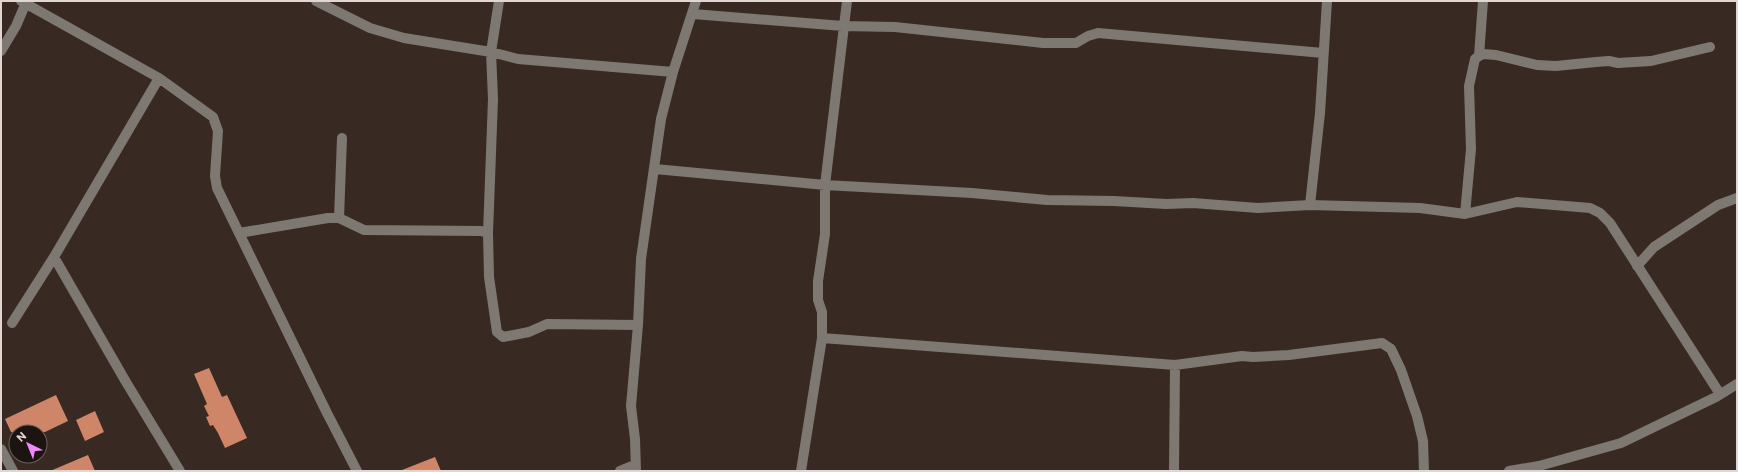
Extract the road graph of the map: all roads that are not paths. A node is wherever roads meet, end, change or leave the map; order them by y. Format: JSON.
{"nodes":[{"id":1,"x":316,"y":1,"type":"edge"},
{"id":2,"x":499,"y":1,"type":"edge"},
{"id":3,"x":696,"y":1,"type":"edge"},
{"id":4,"x":847,"y":1,"type":"edge"},
{"id":5,"x":1326,"y":1,"type":"edge"},
{"id":6,"x":1483,"y":1,"type":"edge"},
{"id":7,"x":23,"y":3,"type":"edge"},
{"id":8,"x":693,"y":14,"type":"junction"},
{"id":9,"x":843,"y":26,"type":"junction"},
{"id":10,"x":1710,"y":48,"type":"dead end"},
{"id":11,"x":1,"y":51,"type":"edge"},
{"id":12,"x":491,"y":52,"type":"junction"},
{"id":13,"x":1323,"y":53,"type":"junction"},
{"id":14,"x":1479,"y":56,"type":"junction"},
{"id":15,"x":674,"y":72,"type":"junction"},
{"id":16,"x":159,"y":78,"type":"junction"},
{"id":17,"x":342,"y":138,"type":"dead end"},
{"id":18,"x":655,"y":169,"type":"junction"},
{"id":19,"x":825,"y":185,"type":"junction"},
{"id":20,"x":1737,"y":198,"type":"edge"},
{"id":21,"x":1310,"y":205,"type":"junction"},
{"id":22,"x":1465,"y":214,"type":"junction"},
{"id":23,"x":339,"y":218,"type":"junction"},
{"id":24,"x":239,"y":233,"type":"junction"},
{"id":25,"x":488,"y":233,"type":"junction"},
{"id":26,"x":54,"y":257,"type":"junction"},
{"id":27,"x":1638,"y":266,"type":"junction"},
{"id":28,"x":12,"y":323,"type":"dead end"},
{"id":29,"x":638,"y":325,"type":"junction"},
{"id":30,"x":822,"y":338,"type":"junction"},
{"id":31,"x":1175,"y":366,"type":"junction"},
{"id":32,"x":1737,"y":384,"type":"edge"},
{"id":33,"x":1720,"y":394,"type":"junction"},
{"id":34,"x":1,"y":449,"type":"edge"},
{"id":35,"x":635,"y":468,"type":"edge"},
{"id":36,"x":13,"y":471,"type":"edge"},
{"id":37,"x":180,"y":471,"type":"edge"},
{"id":38,"x":358,"y":471,"type":"edge"},
{"id":39,"x":620,"y":471,"type":"edge"},
{"id":40,"x":801,"y":471,"type":"edge"},
{"id":41,"x":1174,"y":471,"type":"edge"},
{"id":42,"x":1424,"y":471,"type":"edge"},
{"id":43,"x":1509,"y":471,"type":"edge"}],
"edges":[{"from":1,"to":12,"type":"street"},
{"from":2,"to":12,"type":"street"},
{"from":3,"to":8,"type":"street"},
{"from":4,"to":9,"type":"street"},
{"from":5,"to":13,"type":"street"},
{"from":6,"to":14,"type":"street"},
{"from":7,"to":11,"type":"street"},
{"from":7,"to":16,"type":"street"},
{"from":8,"to":9,"type":"street"},
{"from":8,"to":15,"type":"street"},
{"from":9,"to":13,"type":"street"},
{"from":9,"to":19,"type":"street"},
{"from":10,"to":14,"type":"street"},
{"from":12,"to":15,"type":"street"},
{"from":12,"to":25,"type":"street"},
{"from":13,"to":21,"type":"street"},
{"from":14,"to":22,"type":"street"},
{"from":15,"to":18,"type":"street"},
{"from":16,"to":24,"type":"street"},
{"from":16,"to":26,"type":"street"},
{"from":17,"to":23,"type":"street"},
{"from":18,"to":19,"type":"street"},
{"from":18,"to":29,"type":"street"},
{"from":19,"to":21,"type":"street"},
{"from":19,"to":30,"type":"street"},
{"from":20,"to":27,"type":"street"},
{"from":21,"to":22,"type":"street"},
{"from":22,"to":27,"type":"street"},
{"from":23,"to":24,"type":"street"},
{"from":23,"to":25,"type":"street"},
{"from":24,"to":38,"type":"street"},
{"from":25,"to":29,"type":"street"},
{"from":26,"to":28,"type":"street"},
{"from":26,"to":37,"type":"street"},
{"from":27,"to":33,"type":"street"},
{"from":29,"to":35,"type":"street"},
{"from":30,"to":31,"type":"street"},
{"from":30,"to":40,"type":"street"},
{"from":31,"to":41,"type":"street"},
{"from":31,"to":42,"type":"street"},
{"from":32,"to":33,"type":"street"},
{"from":33,"to":43,"type":"street"},
{"from":34,"to":36,"type":"street"},
{"from":35,"to":39,"type":"street"}]}
